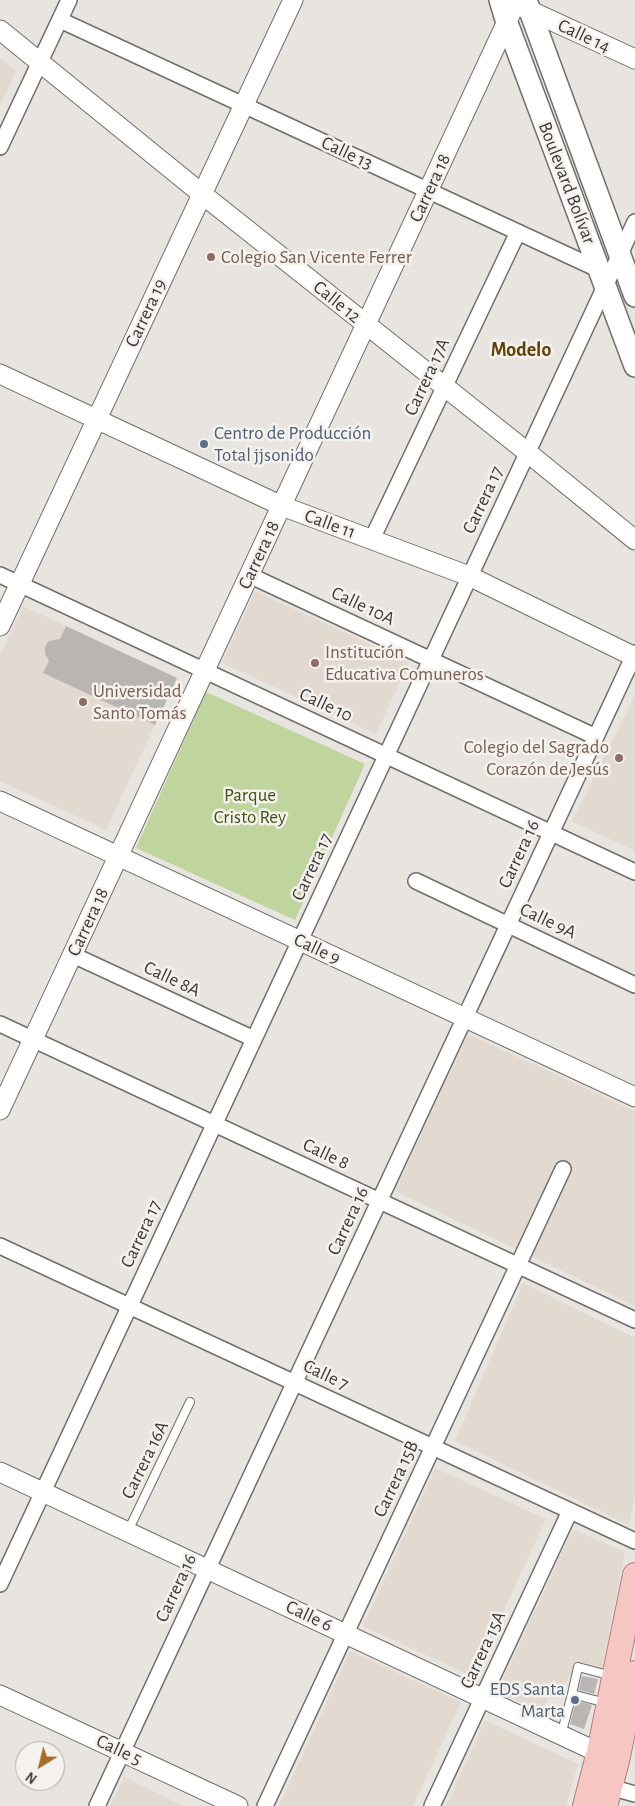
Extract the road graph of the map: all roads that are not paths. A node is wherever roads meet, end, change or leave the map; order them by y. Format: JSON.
{"nodes":[{"id":1,"x":69,"y":0,"type":"edge"},
{"id":2,"x":293,"y":0,"type":"edge"},
{"id":3,"x":515,"y":5,"type":"edge"},
{"id":4,"x":60,"y":20,"type":"junction"},
{"id":5,"x":0,"y":30,"type":"edge"},
{"id":6,"x":635,"y":59,"type":"edge"},
{"id":7,"x":40,"y":62,"type":"junction"},
{"id":8,"x":244,"y":105,"type":"junction"},
{"id":9,"x":0,"y":147,"type":"edge"},
{"id":10,"x":428,"y":190,"type":"junction"},
{"id":11,"x":202,"y":194,"type":"junction"},
{"id":12,"x":635,"y":222,"type":"edge"},
{"id":13,"x":518,"y":232,"type":"junction"},
{"id":14,"x":620,"y":254,"type":"junction"},
{"id":15,"x":605,"y":276,"type":"junction"},
{"id":16,"x":634,"y":289,"type":"edge"},
{"id":17,"x":366,"y":325,"type":"junction"},
{"id":18,"x":635,"y":366,"type":"edge"},
{"id":19,"x":0,"y":374,"type":"edge"},
{"id":20,"x":444,"y":388,"type":"junction"},
{"id":21,"x":97,"y":420,"type":"junction"},
{"id":22,"x":527,"y":452,"type":"junction"},
{"id":23,"x":282,"y":506,"type":"junction"},
{"id":24,"x":372,"y":539,"type":"junction"},
{"id":25,"x":635,"y":540,"type":"edge"},
{"id":26,"x":0,"y":575,"type":"edge"},
{"id":27,"x":249,"y":575,"type":"junction"},
{"id":28,"x":469,"y":576,"type":"junction"},
{"id":29,"x":20,"y":584,"type":"junction"},
{"id":30,"x":0,"y":626,"type":"edge"},
{"id":31,"x":634,"y":656,"type":"edge"},
{"id":32,"x":430,"y":659,"type":"junction"},
{"id":33,"x":205,"y":670,"type":"junction"},
{"id":34,"x":596,"y":737,"type":"junction"},
{"id":35,"x":386,"y":755,"type":"junction"},
{"id":36,"x":0,"y":801,"type":"edge"},
{"id":37,"x":551,"y":832,"type":"junction"},
{"id":38,"x":118,"y":856,"type":"junction"},
{"id":39,"x":635,"y":872,"type":"edge"},
{"id":40,"x":416,"y":882,"type":"dead end"},
{"id":41,"x":508,"y":925,"type":"junction"},
{"id":42,"x":300,"y":941,"type":"junction"},
{"id":43,"x":73,"y":954,"type":"junction"},
{"id":44,"x":635,"y":985,"type":"edge"},
{"id":45,"x":465,"y":1018,"type":"junction"},
{"id":46,"x":0,"y":1024,"type":"edge"},
{"id":47,"x":33,"y":1039,"type":"junction"},
{"id":48,"x":254,"y":1039,"type":"junction"},
{"id":49,"x":635,"y":1097,"type":"edge"},
{"id":50,"x":0,"y":1110,"type":"edge"},
{"id":51,"x":214,"y":1124,"type":"junction"},
{"id":52,"x":563,"y":1169,"type":"dead end"},
{"id":53,"x":379,"y":1201,"type":"junction"},
{"id":54,"x":0,"y":1246,"type":"edge"},
{"id":55,"x":518,"y":1266,"type":"junction"},
{"id":56,"x":130,"y":1306,"type":"junction"},
{"id":57,"x":635,"y":1320,"type":"edge"},
{"id":58,"x":294,"y":1383,"type":"junction"},
{"id":59,"x":190,"y":1402,"type":"dead end"},
{"id":60,"x":433,"y":1447,"type":"junction"},
{"id":61,"x":0,"y":1472,"type":"edge"},
{"id":62,"x":43,"y":1492,"type":"junction"},
{"id":63,"x":570,"y":1511,"type":"junction"},
{"id":64,"x":128,"y":1531,"type":"junction"},
{"id":65,"x":635,"y":1542,"type":"edge"},
{"id":66,"x":208,"y":1568,"type":"junction"},
{"id":67,"x":635,"y":1575,"type":"edge"},
{"id":68,"x":0,"y":1584,"type":"edge"},
{"id":69,"x":346,"y":1633,"type":"junction"},
{"id":70,"x":625,"y":1675,"type":"edge"},
{"id":71,"x":572,"y":1694,"type":"junction"},
{"id":72,"x":0,"y":1695,"type":"edge"},
{"id":73,"x":482,"y":1699,"type":"junction"},
{"id":74,"x":609,"y":1704,"type":"junction"},
{"id":75,"x":561,"y":1735,"type":"junction"},
{"id":76,"x":122,"y":1752,"type":"junction"},
{"id":77,"x":608,"y":1757,"type":"junction"},
{"id":78,"x":635,"y":1794,"type":"edge"},
{"id":79,"x":607,"y":1797,"type":"edge"},
{"id":80,"x":97,"y":1806,"type":"edge"},
{"id":81,"x":238,"y":1806,"type":"edge"},
{"id":82,"x":265,"y":1806,"type":"edge"},
{"id":83,"x":432,"y":1806,"type":"edge"},
{"id":84,"x":584,"y":1806,"type":"edge"}],
"edges":[{"from":1,"to":4,"type":"street"},
{"from":2,"to":8,"type":"street","name":"Carrera 19"},
{"from":3,"to":6,"type":"street","name":"Calle 14"},
{"from":3,"to":10,"type":"street","name":"Carrera 18"},
{"from":3,"to":14,"type":"main road","name":"Boulevard Bolívar"},
{"from":3,"to":15,"type":"main road","name":"Boulevard Bolívar"},
{"from":4,"to":7,"type":"street"},
{"from":4,"to":8,"type":"street","name":"Calle 13"},
{"from":5,"to":7,"type":"street"},
{"from":7,"to":9,"type":"street"},
{"from":7,"to":11,"type":"street","name":"Calle 12"},
{"from":8,"to":10,"type":"street","name":"Calle 13"},
{"from":8,"to":11,"type":"street","name":"Carrera 19"},
{"from":10,"to":13,"type":"street","name":"Calle 13"},
{"from":10,"to":17,"type":"street","name":"Carrera 18"},
{"from":11,"to":17,"type":"street","name":"Calle 12"},
{"from":11,"to":21,"type":"street","name":"Carrera 19"},
{"from":12,"to":14,"type":"street","name":"Carrera 17"},
{"from":13,"to":15,"type":"street","name":"Calle 13"},
{"from":13,"to":20,"type":"street","name":"Carrera 17A"},
{"from":14,"to":15,"type":"street","name":"Carrera 17"},
{"from":14,"to":16,"type":"main road","name":"Boulevard Bolívar"},
{"from":15,"to":16,"type":"street","name":"Calle 13"},
{"from":15,"to":18,"type":"main road","name":"Boulevard Bolívar"},
{"from":15,"to":22,"type":"street","name":"Carrera 17"},
{"from":17,"to":20,"type":"street","name":"Calle 12"},
{"from":17,"to":23,"type":"street","name":"Carrera 18"},
{"from":19,"to":21,"type":"street","name":"Calle 11"},
{"from":20,"to":22,"type":"street","name":"Calle 12"},
{"from":20,"to":24,"type":"street","name":"Carrera 17A"},
{"from":21,"to":23,"type":"street","name":"Calle 11"},
{"from":21,"to":29,"type":"street","name":"Carrera 19"},
{"from":22,"to":25,"type":"street","name":"Calle 12"},
{"from":22,"to":28,"type":"street","name":"Carrera 17"},
{"from":23,"to":24,"type":"street","name":"Calle 11"},
{"from":23,"to":27,"type":"street","name":"Carrera 18"},
{"from":24,"to":28,"type":"street","name":"Calle 11"},
{"from":26,"to":29,"type":"street","name":"Calle 10"},
{"from":27,"to":32,"type":"street","name":"Calle 10A"},
{"from":27,"to":33,"type":"street","name":"Carrera 18"},
{"from":28,"to":31,"type":"street","name":"Calle 11"},
{"from":28,"to":32,"type":"street","name":"Carrera 17"},
{"from":29,"to":30,"type":"street","name":"Carrera 19"},
{"from":29,"to":33,"type":"street","name":"Calle 10"},
{"from":31,"to":34,"type":"street","name":"Carrera 16"},
{"from":32,"to":34,"type":"street","name":"Calle 10A"},
{"from":32,"to":35,"type":"street","name":"Carrera 17"},
{"from":33,"to":35,"type":"street","name":"Calle 10"},
{"from":33,"to":38,"type":"street","name":"Carrera 18"},
{"from":34,"to":37,"type":"street","name":"Carrera 16"},
{"from":35,"to":37,"type":"street","name":"Calle 10"},
{"from":35,"to":42,"type":"street","name":"Carrera 17"},
{"from":36,"to":38,"type":"street","name":"Calle 9"},
{"from":37,"to":39,"type":"street","name":"Calle 10"},
{"from":37,"to":41,"type":"street","name":"Carrera 16"},
{"from":38,"to":42,"type":"street","name":"Calle 9"},
{"from":38,"to":43,"type":"street","name":"Carrera 18"},
{"from":40,"to":41,"type":"street","name":"Calle 9A"},
{"from":41,"to":44,"type":"street","name":"Calle 9A"},
{"from":41,"to":45,"type":"street","name":"Carrera 16"},
{"from":42,"to":45,"type":"street","name":"Calle 9"},
{"from":42,"to":48,"type":"street","name":"Carrera 17"},
{"from":43,"to":47,"type":"street","name":"Carrera 18"},
{"from":43,"to":48,"type":"street","name":"Calle 8A"},
{"from":45,"to":49,"type":"street","name":"Calle 9"},
{"from":45,"to":53,"type":"street","name":"Carrera 16"},
{"from":46,"to":47,"type":"street","name":"Calle 8"},
{"from":47,"to":50,"type":"street","name":"Carrera 18"},
{"from":47,"to":51,"type":"street","name":"Calle 8"},
{"from":48,"to":51,"type":"street","name":"Carrera 17"},
{"from":51,"to":53,"type":"street","name":"Calle 8"},
{"from":51,"to":56,"type":"street","name":"Carrera 17"},
{"from":52,"to":55,"type":"street","name":"Carrera 15B"},
{"from":53,"to":55,"type":"street","name":"Calle 8"},
{"from":53,"to":58,"type":"street","name":"Carrera 16"},
{"from":54,"to":56,"type":"street","name":"Calle 7"},
{"from":55,"to":57,"type":"street","name":"Calle 8"},
{"from":55,"to":60,"type":"street","name":"Carrera 15B"},
{"from":56,"to":58,"type":"street","name":"Calle 7"},
{"from":56,"to":62,"type":"street","name":"Carrera 17"},
{"from":58,"to":60,"type":"street","name":"Calle 7"},
{"from":58,"to":66,"type":"street","name":"Carrera 16"},
{"from":59,"to":64,"type":"lane","name":"Carrera 16A"},
{"from":60,"to":63,"type":"street","name":"Calle 7"},
{"from":60,"to":69,"type":"street","name":"Carrera 15B"},
{"from":61,"to":62,"type":"street","name":"Calle 6"},
{"from":62,"to":64,"type":"street","name":"Calle 6"},
{"from":62,"to":68,"type":"street","name":"Carrera 17"},
{"from":63,"to":65,"type":"street","name":"Calle 7"},
{"from":63,"to":73,"type":"street","name":"Carrera 15A"},
{"from":64,"to":66,"type":"street","name":"Calle 6"},
{"from":66,"to":69,"type":"street","name":"Calle 6"},
{"from":66,"to":76,"type":"street","name":"Carrera 16"},
{"from":67,"to":70,"type":"main road"},
{"from":69,"to":73,"type":"street","name":"Calle 6"},
{"from":69,"to":82,"type":"street","name":"Carrera 15B"},
{"from":70,"to":71,"type":"lane"},
{"from":70,"to":74,"type":"main road"},
{"from":70,"to":77,"type":"main road"},
{"from":71,"to":74,"type":"lane"},
{"from":71,"to":75,"type":"lane"},
{"from":72,"to":76,"type":"street","name":"Calle 5"},
{"from":73,"to":75,"type":"street","name":"Calle 6"},
{"from":73,"to":83,"type":"street","name":"Carrera 15A"},
{"from":74,"to":77,"type":"main road"},
{"from":75,"to":77,"type":"street","name":"Calle 6"},
{"from":76,"to":80,"type":"street","name":"Carrera 16"},
{"from":76,"to":81,"type":"street","name":"Calle 5"},
{"from":77,"to":79,"type":"main road"},
{"from":77,"to":84,"type":"main road"},
{"from":78,"to":79,"type":"street"}]}
